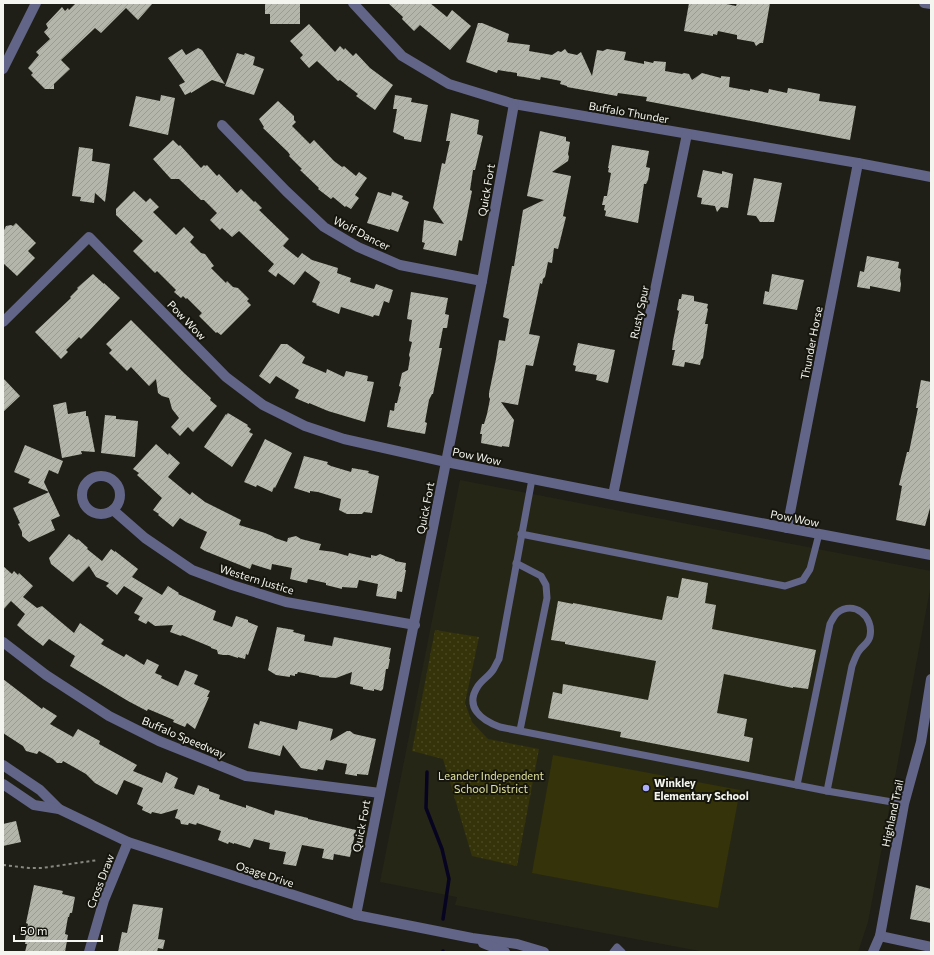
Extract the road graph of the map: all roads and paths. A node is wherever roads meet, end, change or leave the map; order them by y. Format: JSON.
{"nodes":[{"id":1,"x":36,"y":3,"type":"edge"},
{"id":2,"x":353,"y":3,"type":"edge"},
{"id":3,"x":924,"y":3,"type":"edge"},
{"id":4,"x":931,"y":4,"type":"edge"},
{"id":5,"x":3,"y":69,"type":"edge"},
{"id":6,"x":514,"y":104,"type":"junction"},
{"id":7,"x":222,"y":125,"type":"dead end"},
{"id":8,"x":687,"y":134,"type":"junction"},
{"id":9,"x":858,"y":163,"type":"junction"},
{"id":10,"x":931,"y":177,"type":"edge"},
{"id":11,"x":482,"y":281,"type":"junction"},
{"id":12,"x":3,"y":322,"type":"edge"},
{"id":13,"x":446,"y":462,"type":"junction"},
{"id":14,"x":532,"y":479,"type":"junction"},
{"id":15,"x":614,"y":495,"type":"junction"},
{"id":16,"x":113,"y":510,"type":"dead end"},
{"id":17,"x":787,"y":528,"type":"junction"},
{"id":18,"x":521,"y":534,"type":"junction"},
{"id":19,"x":820,"y":534,"type":"junction"},
{"id":20,"x":931,"y":554,"type":"edge"},
{"id":21,"x":516,"y":563,"type":"junction"},
{"id":22,"x":414,"y":625,"type":"junction"},
{"id":23,"x":3,"y":642,"type":"edge"},
{"id":24,"x":931,"y":679,"type":"edge"},
{"id":25,"x":520,"y":730,"type":"junction"},
{"id":26,"x":926,"y":743,"type":"edge"},
{"id":27,"x":3,"y":765,"type":"edge"},
{"id":28,"x":3,"y":784,"type":"edge"},
{"id":29,"x":797,"y":785,"type":"junction"},
{"id":30,"x":828,"y":791,"type":"junction"},
{"id":31,"x":380,"y":793,"type":"junction"},
{"id":32,"x":904,"y":804,"type":"junction"},
{"id":33,"x":59,"y":809,"type":"junction"},
{"id":34,"x":128,"y":842,"type":"junction"},
{"id":35,"x":98,"y":860,"type":"dead end"},
{"id":36,"x":3,"y":865,"type":"edge"},
{"id":37,"x":356,"y":916,"type":"junction"},
{"id":38,"x":880,"y":936,"type":"junction"},
{"id":39,"x":472,"y":938,"type":"junction"},
{"id":40,"x":931,"y":947,"type":"edge"},
{"id":41,"x":89,"y":952,"type":"edge"},
{"id":42,"x":505,"y":952,"type":"edge"},
{"id":43,"x":544,"y":952,"type":"edge"},
{"id":44,"x":614,"y":952,"type":"edge"},
{"id":45,"x":622,"y":952,"type":"edge"},
{"id":46,"x":873,"y":952,"type":"edge"}],
"edges":[{"from":1,"to":5,"type":"street"},
{"from":2,"to":6,"type":"street","name":"Buffalo Thunder"},
{"from":3,"to":4,"type":"street"},
{"from":6,"to":8,"type":"street","name":"Buffalo Thunder"},
{"from":6,"to":11,"type":"street","name":"Quick Fort"},
{"from":7,"to":11,"type":"street","name":"Wolf Dancer"},
{"from":8,"to":9,"type":"street","name":"Buffalo Thunder"},
{"from":8,"to":15,"type":"street","name":"Rusty Spur"},
{"from":9,"to":10,"type":"street","name":"Buffalo Thunder"},
{"from":9,"to":17,"type":"street","name":"Thunder Horse"},
{"from":11,"to":13,"type":"street","name":"Quick Fort"},
{"from":12,"to":13,"type":"street","name":"Pow Wow"},
{"from":13,"to":14,"type":"street","name":"Pow Wow"},
{"from":13,"to":22,"type":"street","name":"Quick Fort"},
{"from":14,"to":15,"type":"street","name":"Pow Wow"},
{"from":14,"to":18,"type":"lane"},
{"from":15,"to":17,"type":"street","name":"Pow Wow"},
{"from":16,"to":22,"type":"street","name":"Western Justice"},
{"from":17,"to":19,"type":"street","name":"Pow Wow"},
{"from":18,"to":19,"type":"lane"},
{"from":18,"to":21,"type":"lane"},
{"from":19,"to":20,"type":"street","name":"Pow Wow"},
{"from":21,"to":25,"type":"lane"},
{"from":21,"to":25,"type":"lane"},
{"from":22,"to":31,"type":"street","name":"Quick Fort"},
{"from":23,"to":31,"type":"street","name":"Buffalo Speedway"},
{"from":24,"to":26,"type":"street","name":"Highland Trail"},
{"from":25,"to":29,"type":"lane"},
{"from":26,"to":32,"type":"street","name":"Highland Trail"},
{"from":27,"to":33,"type":"street","name":"Osage Drive"},
{"from":28,"to":33,"type":"street","name":"Osage Drive"},
{"from":29,"to":30,"type":"lane"},
{"from":29,"to":30,"type":"lane"},
{"from":30,"to":32,"type":"lane"},
{"from":31,"to":37,"type":"street","name":"Quick Fort"},
{"from":32,"to":38,"type":"street","name":"Highland Trail"},
{"from":33,"to":34,"type":"street","name":"Osage Drive"},
{"from":34,"to":37,"type":"street","name":"Osage Drive"},
{"from":34,"to":41,"type":"street","name":"Cross Draw"},
{"from":35,"to":36,"type":"path"},
{"from":37,"to":39,"type":"street","name":"Osage Drive"},
{"from":38,"to":40,"type":"street"},
{"from":38,"to":46,"type":"street","name":"Highland Trail"},
{"from":39,"to":42,"type":"street","name":"Osage Drive"},
{"from":39,"to":43,"type":"street","name":"Osage Drive"},
{"from":44,"to":45,"type":"lane"}]}
